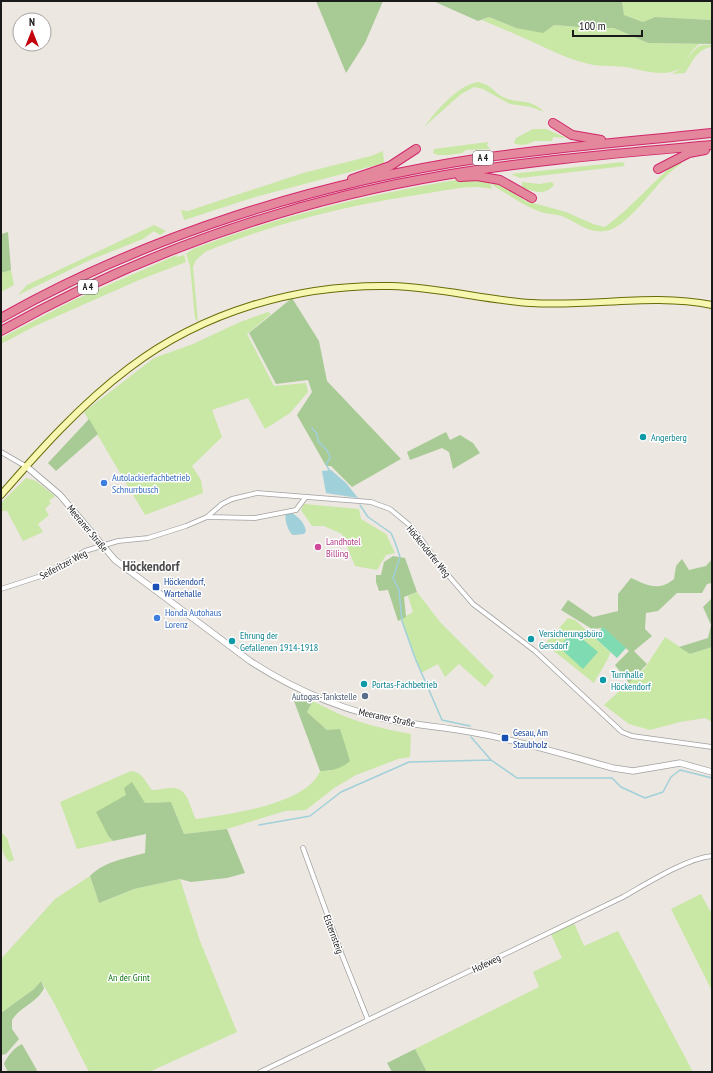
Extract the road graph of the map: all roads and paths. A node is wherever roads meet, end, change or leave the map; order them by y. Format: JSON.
{"nodes":[{"id":1,"x":553,"y":123,"type":"dead end"},
{"id":2,"x":712,"y":133,"type":"edge"},
{"id":3,"x":626,"y":142,"type":"junction"},
{"id":4,"x":712,"y":145,"type":"edge"},
{"id":5,"x":416,"y":149,"type":"dead end"},
{"id":6,"x":712,"y":150,"type":"edge"},
{"id":7,"x":658,"y":169,"type":"dead end"},
{"id":8,"x":443,"y":175,"type":"junction"},
{"id":9,"x":343,"y":185,"type":"junction"},
{"id":10,"x":532,"y":198,"type":"dead end"},
{"id":11,"x":712,"y":304,"type":"edge"},
{"id":12,"x":1,"y":318,"type":"edge"},
{"id":13,"x":1,"y":331,"type":"edge"},
{"id":14,"x":1,"y":452,"type":"edge"},
{"id":15,"x":27,"y":467,"type":"junction"},
{"id":16,"x":1,"y":495,"type":"edge"},
{"id":17,"x":305,"y":498,"type":"junction"},
{"id":18,"x":206,"y":516,"type":"junction"},
{"id":19,"x":102,"y":545,"type":"junction"},
{"id":20,"x":1,"y":589,"type":"edge"},
{"id":21,"x":712,"y":747,"type":"edge"},
{"id":22,"x":712,"y":772,"type":"edge"},
{"id":23,"x":303,"y":848,"type":"dead end"},
{"id":24,"x":712,"y":856,"type":"edge"},
{"id":25,"x":368,"y":1020,"type":"junction"},
{"id":26,"x":260,"y":1072,"type":"edge"}],
"edges":[{"from":1,"to":3,"type":"highway"},
{"from":2,"to":3,"type":"highway","number":"A 4"},
{"from":3,"to":9,"type":"highway","number":"A 4"},
{"from":4,"to":8,"type":"highway","number":"A 4"},
{"from":5,"to":9,"type":"highway"},
{"from":6,"to":7,"type":"highway"},
{"from":8,"to":10,"type":"highway"},
{"from":8,"to":13,"type":"highway","number":"A 4"},
{"from":9,"to":12,"type":"highway","number":"A 4"},
{"from":11,"to":15,"type":"main road"},
{"from":14,"to":15,"type":"street","name":"Meeraner Straße"},
{"from":15,"to":16,"type":"main road"},
{"from":15,"to":19,"type":"street","name":"Meeraner Straße"},
{"from":17,"to":18,"type":"street","name":"Höckendorfer Weg"},
{"from":17,"to":18,"type":"street"},
{"from":17,"to":21,"type":"street","name":"Höckendorfer Weg"},
{"from":18,"to":19,"type":"street","name":"Höckendorfer Weg"},
{"from":19,"to":20,"type":"street","name":"Seiferitzer Weg"},
{"from":19,"to":22,"type":"street","name":"Meeraner Straße"},
{"from":23,"to":25,"type":"street","name":"Elsternsteig"},
{"from":24,"to":25,"type":"street","name":"Hofeweg"},
{"from":25,"to":26,"type":"street","name":"Hofeweg"}]}
